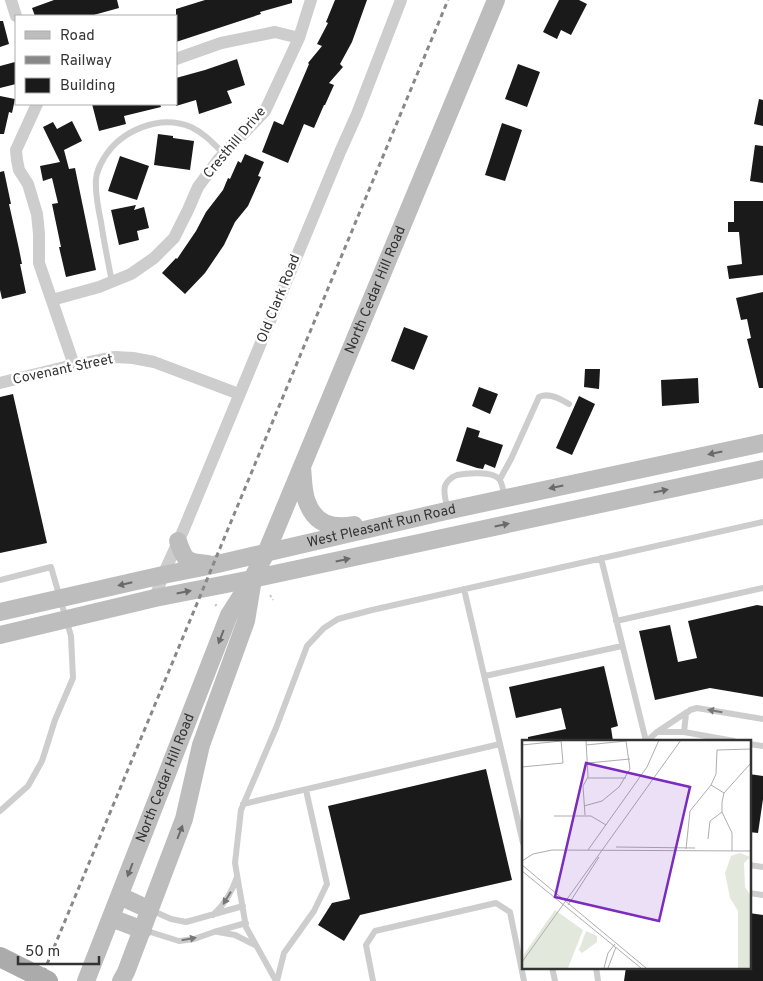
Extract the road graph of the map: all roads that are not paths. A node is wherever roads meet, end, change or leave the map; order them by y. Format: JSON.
{"nodes":[{"id":1,"x":11,"y":0,"type":"edge"},
{"id":2,"x":311,"y":0,"type":"edge"},
{"id":3,"x":401,"y":0,"type":"edge"},
{"id":4,"x":496,"y":0,"type":"edge"},
{"id":5,"x":16,"y":15,"type":"edge"},
{"id":6,"x":299,"y":38,"type":"junction"},
{"id":7,"x":178,"y":58,"type":"edge"},
{"id":8,"x":37,"y":105,"type":"edge"},
{"id":9,"x":224,"y":154,"type":"junction"},
{"id":10,"x":112,"y":282,"type":"junction"},
{"id":11,"x":52,"y":300,"type":"junction"},
{"id":12,"x":74,"y":366,"type":"junction"},
{"id":13,"x":0,"y":383,"type":"edge"},
{"id":14,"x":239,"y":394,"type":"junction"},
{"id":15,"x":569,"y":404,"type":"dead end"},
{"id":16,"x":763,"y":443,"type":"edge"},
{"id":17,"x":302,"y":467,"type":"junction"},
{"id":18,"x":763,"y":469,"type":"edge"},
{"id":19,"x":500,"y":479,"type":"junction"},
{"id":20,"x":505,"y":498,"type":"junction"},
{"id":21,"x":447,"y":511,"type":"junction"},
{"id":22,"x":763,"y":522,"type":"edge"},
{"id":23,"x":178,"y":542,"type":"junction"},
{"id":24,"x":266,"y":552,"type":"junction"},
{"id":25,"x":601,"y":558,"type":"junction"},
{"id":26,"x":213,"y":565,"type":"junction"},
{"id":27,"x":163,"y":575,"type":"junction"},
{"id":28,"x":252,"y":579,"type":"junction"},
{"id":29,"x":0,"y":580,"type":"edge"},
{"id":30,"x":763,"y":588,"type":"edge"},
{"id":31,"x":464,"y":589,"type":"junction"},
{"id":32,"x":60,"y":598,"type":"junction"},
{"id":33,"x":155,"y":598,"type":"junction"},
{"id":34,"x":0,"y":612,"type":"edge"},
{"id":35,"x":66,"y":619,"type":"junction"},
{"id":36,"x":616,"y":621,"type":"junction"},
{"id":37,"x":0,"y":634,"type":"edge"},
{"id":38,"x":622,"y":646,"type":"junction"},
{"id":39,"x":485,"y":676,"type":"junction"},
{"id":40,"x":690,"y":710,"type":"junction"},
{"id":41,"x":763,"y":719,"type":"edge"},
{"id":42,"x":657,"y":732,"type":"junction"},
{"id":43,"x":684,"y":732,"type":"junction"},
{"id":44,"x":646,"y":740,"type":"edge"},
{"id":45,"x":647,"y":740,"type":"edge"},
{"id":46,"x":728,"y":740,"type":"edge"},
{"id":47,"x":500,"y":744,"type":"junction"},
{"id":48,"x":750,"y":744,"type":"edge"},
{"id":49,"x":763,"y":746,"type":"edge"},
{"id":50,"x":306,"y":790,"type":"junction"},
{"id":51,"x":522,"y":803,"type":"edge"},
{"id":52,"x":243,"y":804,"type":"junction"},
{"id":53,"x":514,"y":805,"type":"junction"},
{"id":54,"x":0,"y":811,"type":"edge"},
{"id":55,"x":522,"y":831,"type":"edge"},
{"id":56,"x":750,"y":865,"type":"edge"},
{"id":57,"x":763,"y":867,"type":"edge"},
{"id":58,"x":237,"y":876,"type":"junction"},
{"id":59,"x":750,"y":892,"type":"edge"},
{"id":60,"x":763,"y":895,"type":"edge"},
{"id":61,"x":120,"y":896,"type":"junction"},
{"id":62,"x":242,"y":906,"type":"junction"},
{"id":63,"x":150,"y":910,"type":"junction"},
{"id":64,"x":212,"y":916,"type":"junction"},
{"id":65,"x":111,"y":918,"type":"junction"},
{"id":66,"x":246,"y":923,"type":"junction"},
{"id":67,"x":143,"y":930,"type":"junction"},
{"id":68,"x":214,"y":932,"type":"junction"},
{"id":69,"x":257,"y":947,"type":"junction"},
{"id":70,"x":0,"y":957,"type":"edge"},
{"id":71,"x":552,"y":968,"type":"edge"},
{"id":72,"x":596,"y":968,"type":"edge"},
{"id":73,"x":48,"y":981,"type":"edge"},
{"id":74,"x":86,"y":981,"type":"edge"},
{"id":75,"x":121,"y":981,"type":"edge"},
{"id":76,"x":277,"y":981,"type":"edge"},
{"id":77,"x":373,"y":981,"type":"edge"},
{"id":78,"x":524,"y":981,"type":"edge"},
{"id":79,"x":555,"y":981,"type":"edge"},
{"id":80,"x":598,"y":981,"type":"edge"}],
"edges":[{"from":1,"to":5,"type":"street"},
{"from":2,"to":6,"type":"street","name":"Cresthill Drive"},
{"from":3,"to":14,"type":"street","name":"Old Clark Road"},
{"from":4,"to":17,"type":"main road","name":"North Cedar Hill Road"},
{"from":6,"to":7,"type":"street"},
{"from":6,"to":9,"type":"street","name":"Cresthill Drive"},
{"from":8,"to":11,"type":"street"},
{"from":9,"to":10,"type":"street","name":"Cresthill Drive"},
{"from":9,"to":10,"type":"lane"},
{"from":10,"to":11,"type":"street","name":"Cresthill Drive"},
{"from":11,"to":12,"type":"street"},
{"from":12,"to":13,"type":"street","name":"Covenant Street"},
{"from":12,"to":14,"type":"street","name":"Covenant Street"},
{"from":14,"to":23,"type":"street","name":"Old Clark Road"},
{"from":15,"to":19,"type":"lane"},
{"from":16,"to":20,"type":"main road","name":"West Pleasant Run Road","one_way":true},
{"from":17,"to":21,"type":"main road"},
{"from":17,"to":24,"type":"main road","name":"North Cedar Hill Road"},
{"from":28,"to":18,"type":"main road","name":"West Pleasant Run Road","one_way":true},
{"from":19,"to":20,"type":"lane"},
{"from":19,"to":21,"type":"lane"},
{"from":20,"to":21,"type":"main road","name":"West Pleasant Run Road"},
{"from":21,"to":24,"type":"main road","name":"West Pleasant Run Road"},
{"from":22,"to":25,"type":"lane"},
{"from":23,"to":26,"type":"main road"},
{"from":23,"to":27,"type":"street","name":"Old Clark Road"},
{"from":24,"to":26,"type":"main road","name":"West Pleasant Run Road"},
{"from":24,"to":28,"type":"main road","name":"North Cedar Hill Road"},
{"from":25,"to":31,"type":"lane"},
{"from":25,"to":36,"type":"lane"},
{"from":26,"to":27,"type":"main road","name":"West Pleasant Run Road"},
{"from":27,"to":32,"type":"main road","name":"West Pleasant Run Road","one_way":true},
{"from":27,"to":33,"type":"street","name":"Old Clark Road"},
{"from":33,"to":28,"type":"main road","name":"West Pleasant Run Road","one_way":true},
{"from":28,"to":61,"type":"main road","name":"North Cedar Hill Road","one_way":true},
{"from":63,"to":28,"type":"main road","name":"North Cedar Hill Road","one_way":true},
{"from":29,"to":32,"type":"lane"},
{"from":30,"to":36,"type":"lane"},
{"from":31,"to":39,"type":"lane"},
{"from":31,"to":52,"type":"lane"},
{"from":32,"to":34,"type":"main road","name":"West Pleasant Run Road"},
{"from":32,"to":35,"type":"lane"},
{"from":33,"to":35,"type":"main road","name":"West Pleasant Run Road"},
{"from":35,"to":37,"type":"main road","name":"West Pleasant Run Road"},
{"from":35,"to":54,"type":"lane"},
{"from":36,"to":38,"type":"lane"},
{"from":38,"to":39,"type":"lane"},
{"from":38,"to":44,"type":"lane"},
{"from":39,"to":47,"type":"lane"},
{"from":41,"to":40,"type":"lane","one_way":true},
{"from":40,"to":42,"type":"lane"},
{"from":40,"to":43,"type":"lane"},
{"from":42,"to":43,"type":"lane"},
{"from":42,"to":45,"type":"lane"},
{"from":43,"to":46,"type":"lane"},
{"from":47,"to":50,"type":"lane"},
{"from":47,"to":53,"type":"lane"},
{"from":48,"to":49,"type":"lane"},
{"from":50,"to":52,"type":"lane"},
{"from":50,"to":76,"type":"lane"},
{"from":51,"to":53,"type":"lane"},
{"from":52,"to":58,"type":"lane"},
{"from":53,"to":55,"type":"lane"},
{"from":56,"to":57,"type":"lane"},
{"from":58,"to":62,"type":"lane"},
{"from":58,"to":64,"type":"lane","one_way":true},
{"from":59,"to":60,"type":"lane"},
{"from":61,"to":63,"type":"main road"},
{"from":61,"to":65,"type":"main road","name":"North Cedar Hill Road"},
{"from":62,"to":64,"type":"lane"},
{"from":62,"to":66,"type":"lane"},
{"from":63,"to":64,"type":"lane"},
{"from":63,"to":67,"type":"main road","name":"North Cedar Hill Road"},
{"from":65,"to":67,"type":"main road"},
{"from":65,"to":74,"type":"main road","name":"North Cedar Hill Road"},
{"from":66,"to":68,"type":"lane"},
{"from":66,"to":69,"type":"lane"},
{"from":67,"to":68,"type":"lane","one_way":true},
{"from":67,"to":75,"type":"main road","name":"North Cedar Hill Road"},
{"from":68,"to":69,"type":"lane"},
{"from":69,"to":76,"type":"lane"},
{"from":70,"to":73,"type":"main road","bridge":true},
{"from":71,"to":79,"type":"lane"},
{"from":72,"to":80,"type":"lane"},
{"from":77,"to":78,"type":"lane"}]}
